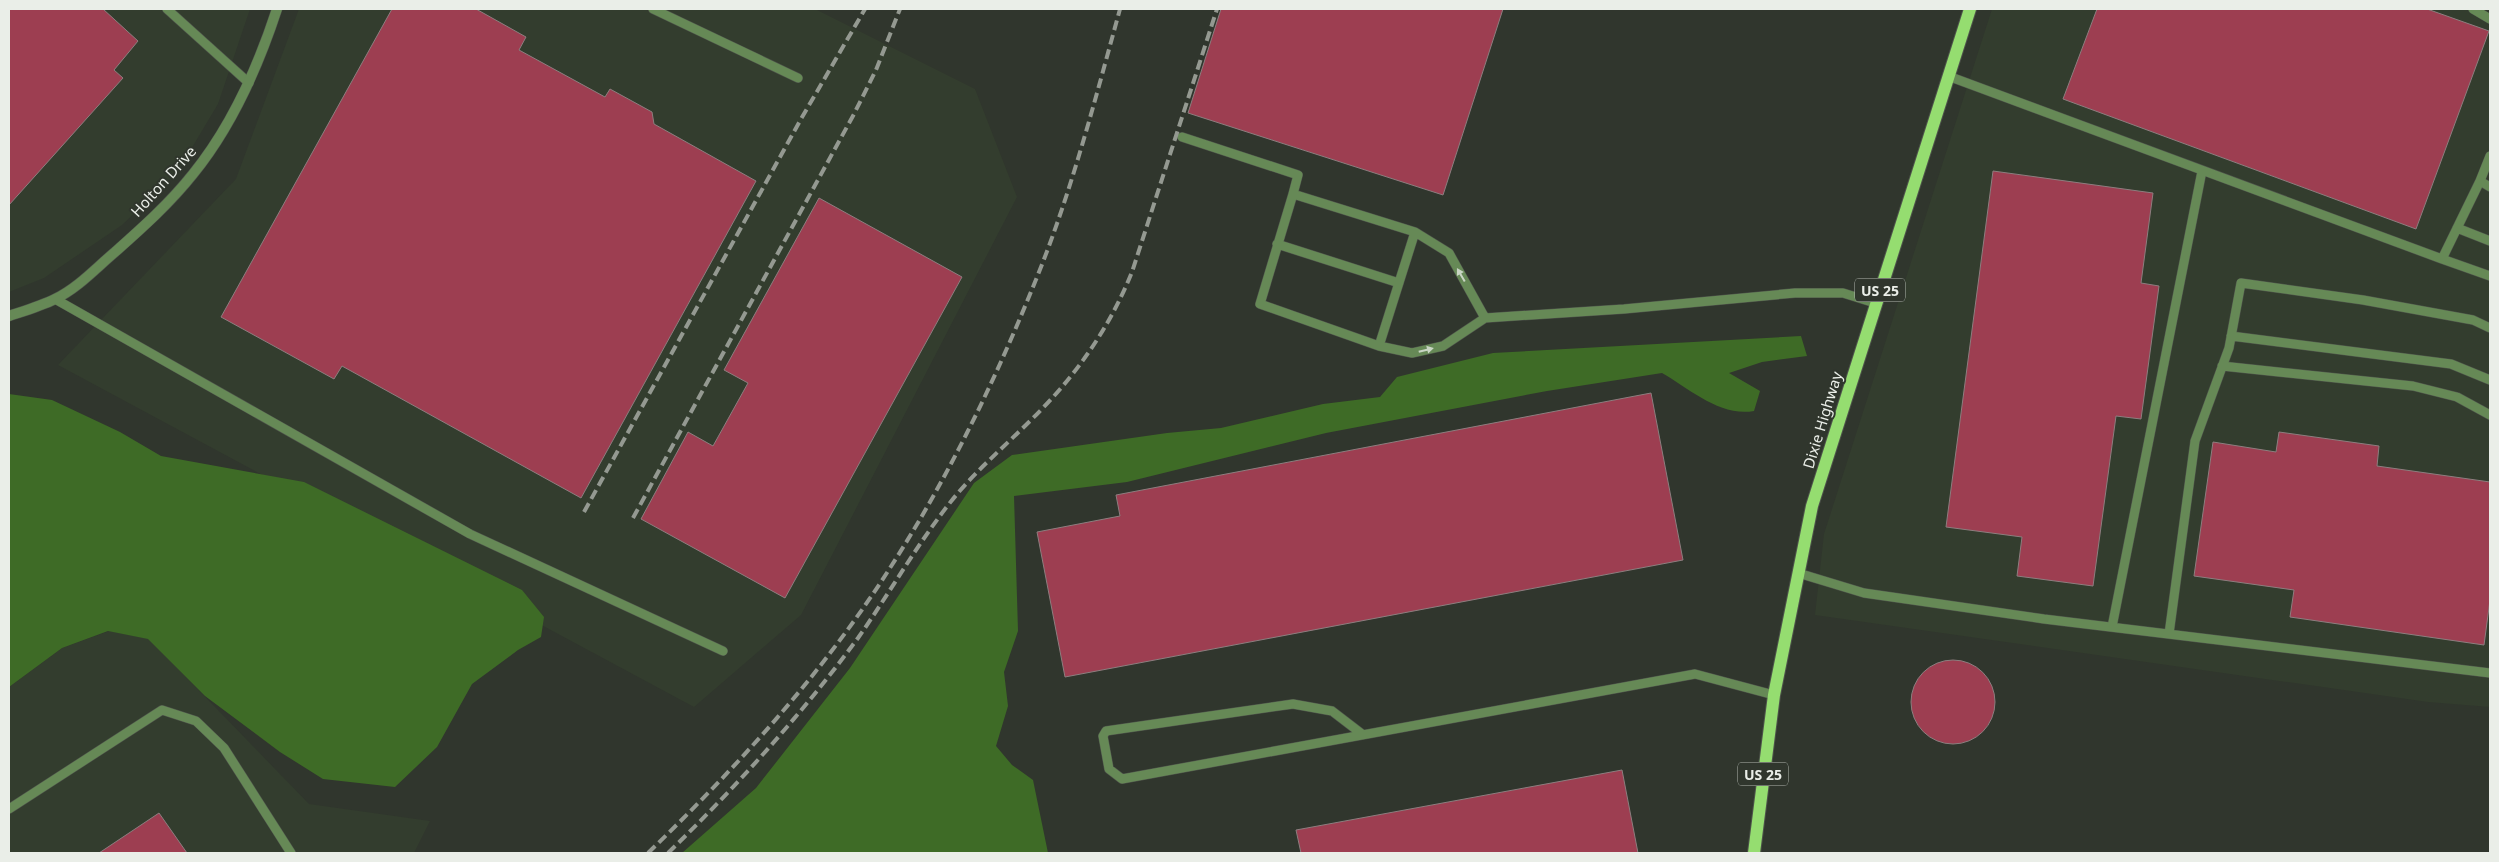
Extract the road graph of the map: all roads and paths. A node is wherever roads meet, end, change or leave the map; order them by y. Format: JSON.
{"nodes":[{"id":1,"x":168,"y":9,"type":"edge"},
{"id":2,"x":277,"y":9,"type":"edge"},
{"id":3,"x":653,"y":9,"type":"edge"},
{"id":4,"x":1970,"y":9,"type":"edge"},
{"id":5,"x":2473,"y":9,"type":"edge"},
{"id":6,"x":2490,"y":19,"type":"edge"},
{"id":7,"x":1948,"y":76,"type":"junction"},
{"id":8,"x":798,"y":78,"type":"dead end"},
{"id":9,"x":249,"y":83,"type":"junction"},
{"id":10,"x":1182,"y":137,"type":"dead end"},
{"id":11,"x":2490,"y":156,"type":"edge"},
{"id":12,"x":2202,"y":171,"type":"junction"},
{"id":13,"x":2480,"y":181,"type":"junction"},
{"id":14,"x":2490,"y":187,"type":"edge"},
{"id":15,"x":1293,"y":194,"type":"junction"},
{"id":16,"x":2457,"y":228,"type":"junction"},
{"id":17,"x":1415,"y":232,"type":"junction"},
{"id":18,"x":2490,"y":241,"type":"edge"},
{"id":19,"x":1277,"y":244,"type":"junction"},
{"id":20,"x":2442,"y":259,"type":"junction"},
{"id":21,"x":2490,"y":276,"type":"edge"},
{"id":22,"x":1399,"y":283,"type":"junction"},
{"id":23,"x":55,"y":300,"type":"junction"},
{"id":24,"x":1875,"y":303,"type":"junction"},
{"id":25,"x":9,"y":316,"type":"edge"},
{"id":26,"x":1485,"y":318,"type":"junction"},
{"id":27,"x":2490,"y":328,"type":"edge"},
{"id":28,"x":2231,"y":336,"type":"junction"},
{"id":29,"x":1379,"y":346,"type":"junction"},
{"id":30,"x":2222,"y":366,"type":"junction"},
{"id":31,"x":2490,"y":380,"type":"edge"},
{"id":32,"x":2490,"y":415,"type":"edge"},
{"id":33,"x":1798,"y":573,"type":"junction"},
{"id":34,"x":2112,"y":627,"type":"junction"},
{"id":35,"x":2169,"y":634,"type":"junction"},
{"id":36,"x":723,"y":651,"type":"dead end"},
{"id":37,"x":2490,"y":673,"type":"edge"},
{"id":38,"x":1774,"y":695,"type":"junction"},
{"id":39,"x":1362,"y":734,"type":"junction"},
{"id":40,"x":9,"y":809,"type":"edge"},
{"id":41,"x":291,"y":853,"type":"edge"},
{"id":42,"x":1754,"y":853,"type":"edge"}],
"edges":[{"from":1,"to":9,"type":"lane"},
{"from":2,"to":9,"type":"street","name":"Holton Drive"},
{"from":3,"to":8,"type":"lane"},
{"from":4,"to":7,"type":"main road","name":"Dixie Highway","number":"US 25"},
{"from":5,"to":6,"type":"lane"},
{"from":7,"to":12,"type":"lane"},
{"from":7,"to":24,"type":"main road","name":"Dixie Highway","number":"US 25"},
{"from":9,"to":23,"type":"street","name":"Holton Drive"},
{"from":10,"to":15,"type":"lane"},
{"from":11,"to":13,"type":"lane"},
{"from":12,"to":20,"type":"lane"},
{"from":12,"to":34,"type":"lane"},
{"from":13,"to":14,"type":"lane"},
{"from":13,"to":16,"type":"lane"},
{"from":15,"to":17,"type":"lane"},
{"from":15,"to":19,"type":"lane"},
{"from":16,"to":18,"type":"lane"},
{"from":16,"to":20,"type":"lane"},
{"from":17,"to":22,"type":"lane"},
{"from":26,"to":17,"type":"lane","one_way":true},
{"from":19,"to":22,"type":"lane"},
{"from":19,"to":29,"type":"lane"},
{"from":20,"to":21,"type":"lane"},
{"from":22,"to":29,"type":"lane"},
{"from":23,"to":25,"type":"street","name":"Holton Drive"},
{"from":23,"to":36,"type":"lane"},
{"from":24,"to":26,"type":"lane"},
{"from":24,"to":33,"type":"main road","name":"Dixie Highway","number":"US 25"},
{"from":29,"to":26,"type":"lane","one_way":true},
{"from":27,"to":28,"type":"lane"},
{"from":28,"to":30,"type":"lane"},
{"from":28,"to":31,"type":"lane"},
{"from":30,"to":32,"type":"lane"},
{"from":30,"to":35,"type":"lane"},
{"from":33,"to":34,"type":"lane"},
{"from":33,"to":38,"type":"main road","name":"Dixie Highway","number":"US 25"},
{"from":34,"to":35,"type":"lane"},
{"from":35,"to":37,"type":"lane"},
{"from":38,"to":39,"type":"lane"},
{"from":38,"to":42,"type":"main road","name":"Dixie Highway","number":"US 25"},
{"from":39,"to":39,"type":"lane"},
{"from":40,"to":41,"type":"lane"}]}
